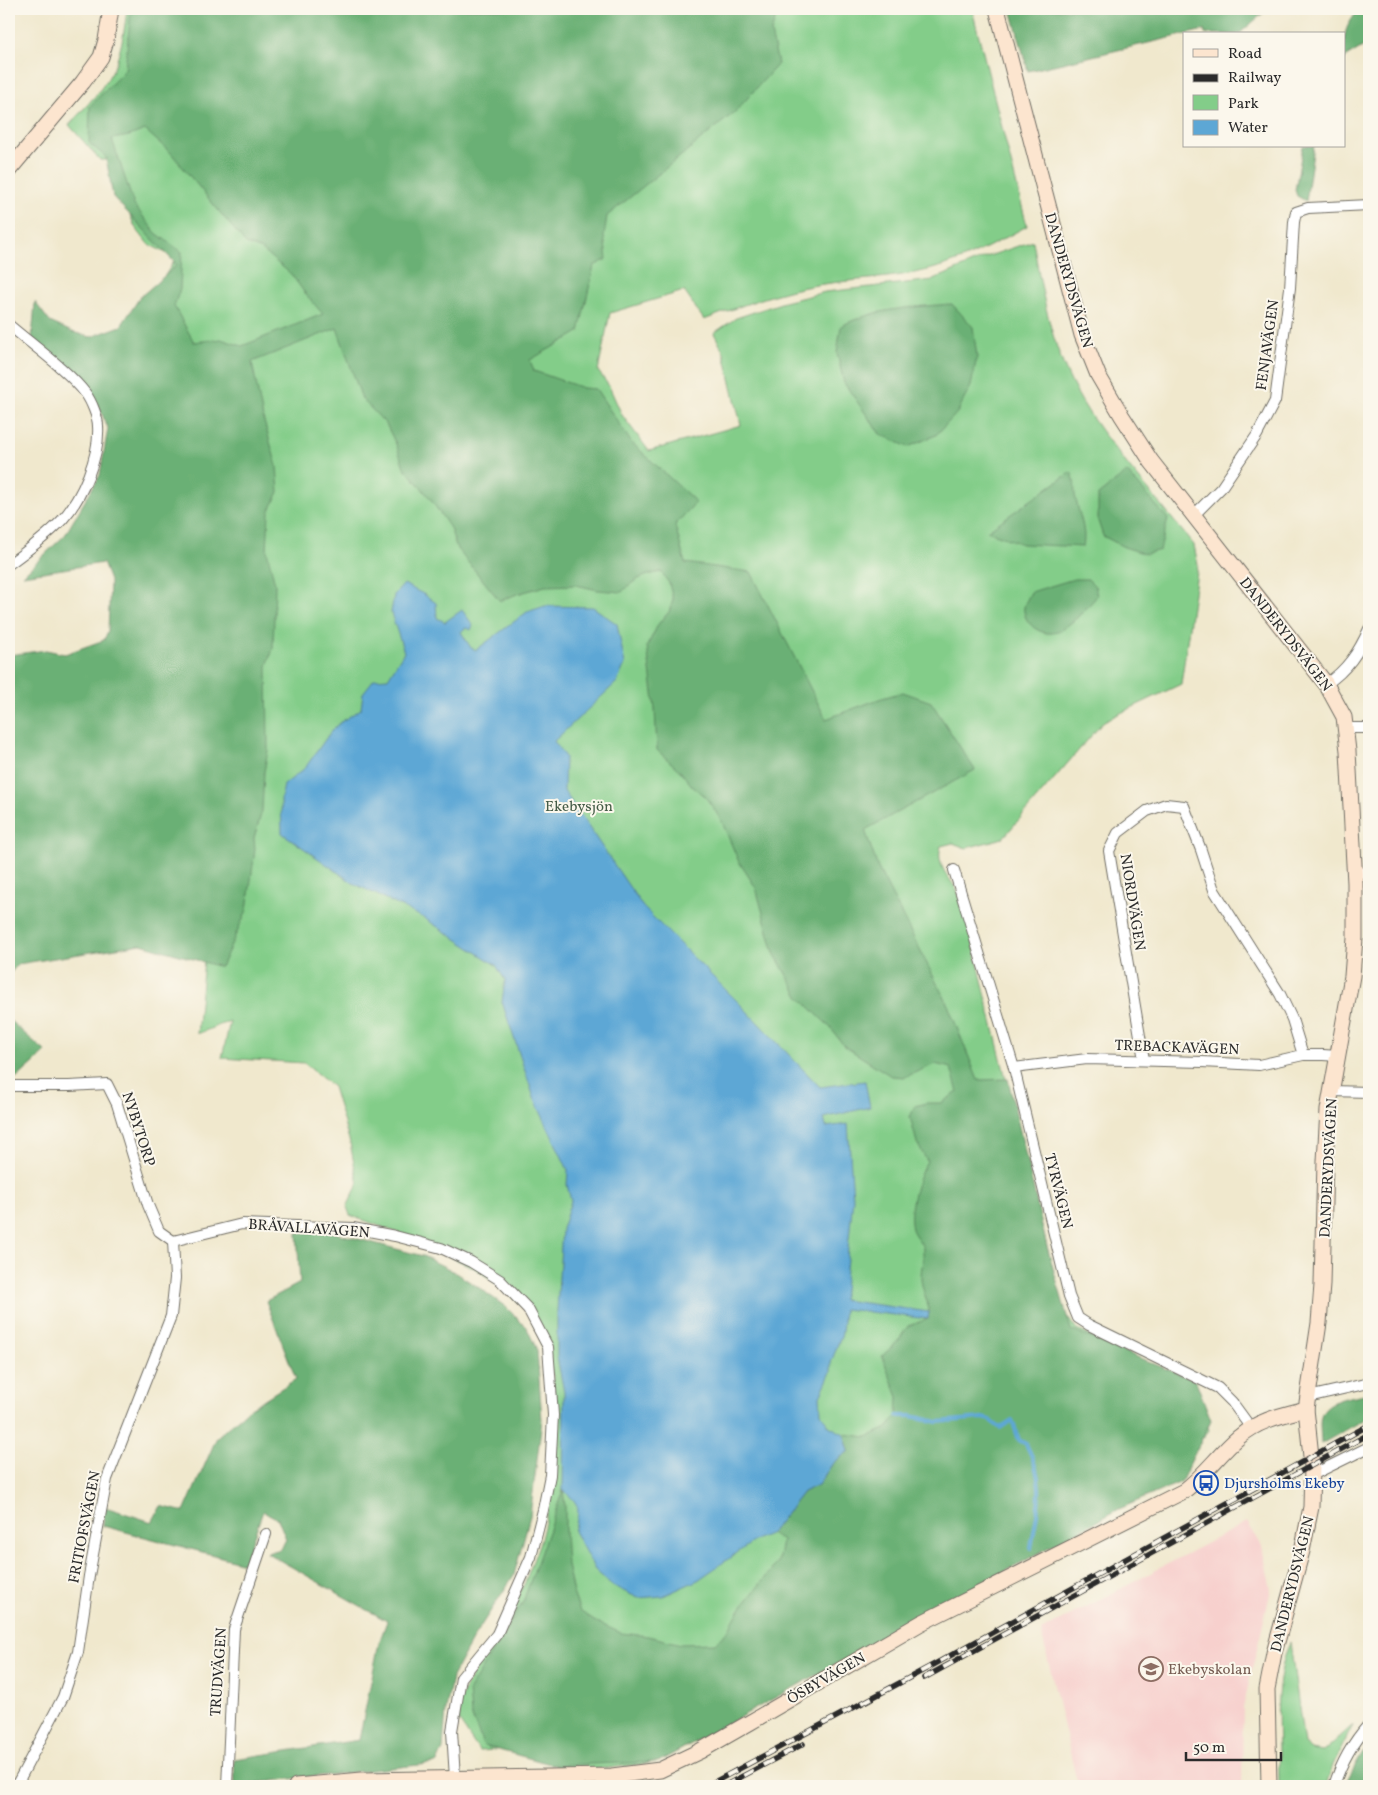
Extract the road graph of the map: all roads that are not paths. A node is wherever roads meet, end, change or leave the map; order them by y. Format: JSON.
{"nodes":[{"id":1,"x":111,"y":9,"type":"edge"},
{"id":2,"x":997,"y":9,"type":"edge"},
{"id":3,"x":9,"y":170,"type":"edge"},
{"id":4,"x":1369,"y":205,"type":"edge"},
{"id":5,"x":9,"y":325,"type":"edge"},
{"id":6,"x":1194,"y":515,"type":"junction"},
{"id":7,"x":9,"y":564,"type":"edge"},
{"id":8,"x":1369,"y":630,"type":"edge"},
{"id":9,"x":1326,"y":684,"type":"junction"},
{"id":10,"x":1345,"y":728,"type":"junction"},
{"id":11,"x":1369,"y":728,"type":"edge"},
{"id":12,"x":954,"y":870,"type":"dead end"},
{"id":13,"x":1362,"y":872,"type":"edge"},
{"id":14,"x":1303,"y":1056,"type":"junction"},
{"id":15,"x":1338,"y":1056,"type":"junction"},
{"id":16,"x":1144,"y":1060,"type":"junction"},
{"id":17,"x":1014,"y":1068,"type":"junction"},
{"id":18,"x":9,"y":1086,"type":"edge"},
{"id":19,"x":1331,"y":1091,"type":"junction"},
{"id":20,"x":1369,"y":1092,"type":"edge"},
{"id":21,"x":173,"y":1241,"type":"junction"},
{"id":22,"x":1369,"y":1383,"type":"edge"},
{"id":23,"x":1307,"y":1403,"type":"junction"},
{"id":24,"x":1251,"y":1428,"type":"junction"},
{"id":25,"x":1369,"y":1447,"type":"edge"},
{"id":26,"x":1312,"y":1475,"type":"junction"},
{"id":27,"x":266,"y":1534,"type":"dead end"},
{"id":28,"x":1369,"y":1724,"type":"edge"},
{"id":29,"x":455,"y":1778,"type":"junction"},
{"id":30,"x":476,"y":1782,"type":"edge"},
{"id":31,"x":16,"y":1786,"type":"edge"},
{"id":32,"x":227,"y":1786,"type":"edge"},
{"id":33,"x":296,"y":1786,"type":"edge"},
{"id":34,"x":1269,"y":1786,"type":"edge"},
{"id":35,"x":1334,"y":1786,"type":"edge"}],
"edges":[{"from":1,"to":3,"type":"street"},
{"from":2,"to":6,"type":"street","name":"DANDERYDSVÄGEN"},
{"from":4,"to":6,"type":"street","name":"FENJAVÄGEN"},
{"from":5,"to":7,"type":"street"},
{"from":6,"to":9,"type":"street","name":"DANDERYDSVÄGEN"},
{"from":8,"to":9,"type":"street"},
{"from":9,"to":10,"type":"street","name":"DANDERYDSVÄGEN"},
{"from":10,"to":11,"type":"street"},
{"from":10,"to":13,"type":"street","name":"DANDERYDSVÄGEN"},
{"from":12,"to":17,"type":"street","name":"TYRVÄGEN"},
{"from":13,"to":15,"type":"street","name":"DANDERYDSVÄGEN"},
{"from":14,"to":15,"type":"street","name":"TREBACKAVÄGEN"},
{"from":14,"to":16,"type":"street","name":"TREBACKAVÄGEN"},
{"from":14,"to":16,"type":"street","name":"NIORDVÄGEN"},
{"from":15,"to":19,"type":"street","name":"DANDERYDSVÄGEN"},
{"from":16,"to":17,"type":"street","name":"TREBACKAVÄGEN"},
{"from":17,"to":24,"type":"street","name":"TYRVÄGEN"},
{"from":18,"to":21,"type":"street","name":"NYBYTORP"},
{"from":19,"to":20,"type":"street"},
{"from":19,"to":23,"type":"street","name":"DANDERYDSVÄGEN"},
{"from":21,"to":29,"type":"street","name":"BRÅVALLAVÄGEN"},
{"from":21,"to":31,"type":"street","name":"FRITIOFSVÄGEN"},
{"from":22,"to":23,"type":"street"},
{"from":23,"to":24,"type":"street","name":"ÖSBYVÄGEN"},
{"from":23,"to":26,"type":"street","name":"DANDERYDSVÄGEN"},
{"from":24,"to":30,"type":"street","name":"ÖSBYVÄGEN"},
{"from":25,"to":26,"type":"street"},
{"from":26,"to":34,"type":"street","name":"DANDERYDSVÄGEN"},
{"from":27,"to":32,"type":"street","name":"TRUDVÄGEN"},
{"from":28,"to":35,"type":"street"},
{"from":29,"to":30,"type":"street","name":"ÖSBYVÄGEN"},
{"from":29,"to":33,"type":"street","name":"ÖSBYVÄGEN"}]}
